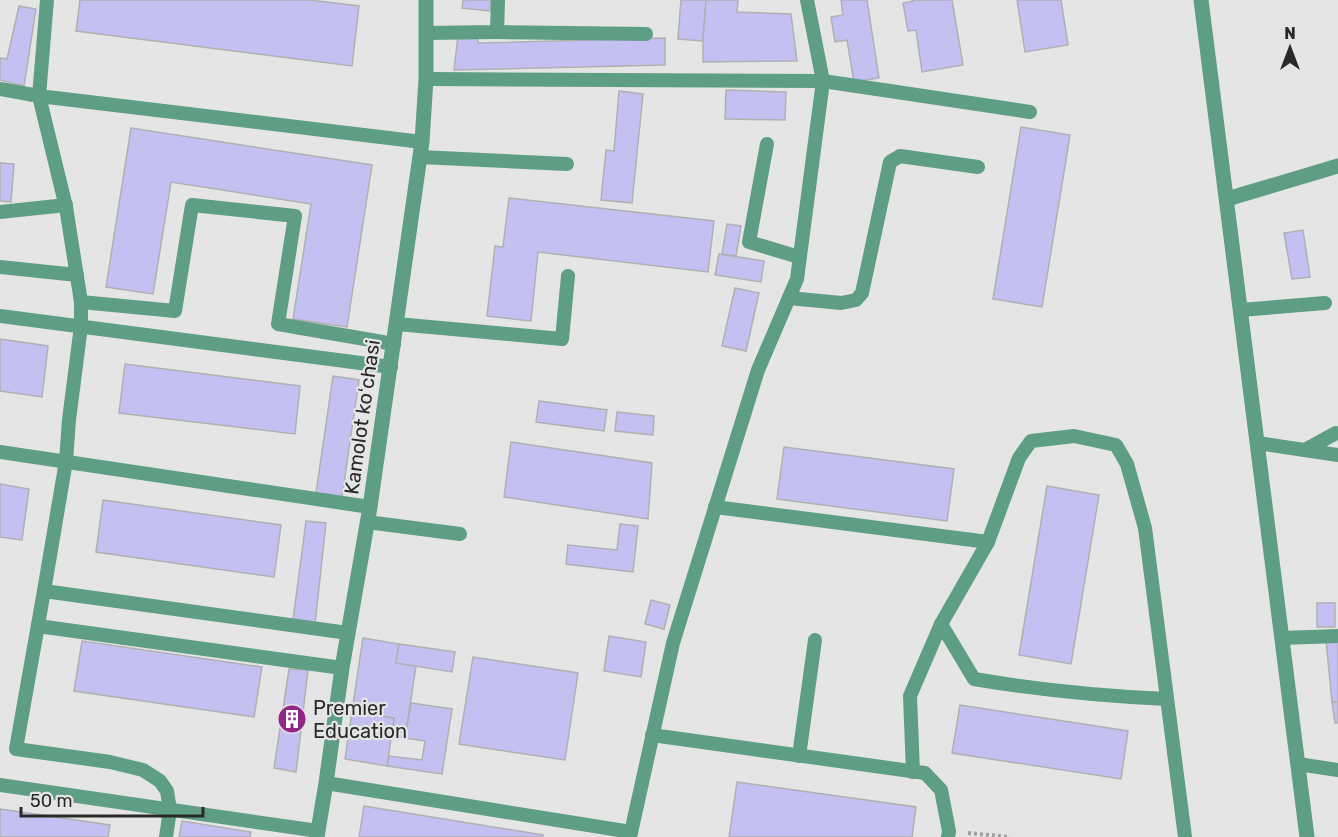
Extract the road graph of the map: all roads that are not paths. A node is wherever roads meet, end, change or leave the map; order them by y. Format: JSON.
{"nodes":[{"id":1,"x":47,"y":0,"type":"edge"},
{"id":2,"x":426,"y":0,"type":"edge"},
{"id":3,"x":498,"y":0,"type":"edge"},
{"id":4,"x":807,"y":0,"type":"edge"},
{"id":5,"x":1204,"y":0,"type":"edge"},
{"id":6,"x":497,"y":32,"type":"junction"},
{"id":7,"x":426,"y":33,"type":"junction"},
{"id":8,"x":646,"y":34,"type":"dead end"},
{"id":9,"x":426,"y":79,"type":"junction"},
{"id":10,"x":823,"y":81,"type":"junction"},
{"id":11,"x":0,"y":89,"type":"edge"},
{"id":12,"x":39,"y":96,"type":"junction"},
{"id":13,"x":1030,"y":112,"type":"dead end"},
{"id":14,"x":767,"y":144,"type":"dead end"},
{"id":15,"x":421,"y":150,"type":"junction"},
{"id":16,"x":567,"y":164,"type":"dead end"},
{"id":17,"x":1338,"y":166,"type":"edge"},
{"id":18,"x":978,"y":167,"type":"dead end"},
{"id":19,"x":1227,"y":199,"type":"junction"},
{"id":20,"x":66,"y":205,"type":"junction"},
{"id":21,"x":0,"y":212,"type":"edge"},
{"id":22,"x":799,"y":257,"type":"junction"},
{"id":23,"x":0,"y":267,"type":"edge"},
{"id":24,"x":77,"y":275,"type":"junction"},
{"id":25,"x":568,"y":276,"type":"dead end"},
{"id":26,"x":789,"y":298,"type":"junction"},
{"id":27,"x":81,"y":302,"type":"junction"},
{"id":28,"x":1325,"y":303,"type":"dead end"},
{"id":29,"x":1241,"y":310,"type":"junction"},
{"id":30,"x":0,"y":316,"type":"edge"},
{"id":31,"x":397,"y":324,"type":"junction"},
{"id":32,"x":81,"y":326,"type":"junction"},
{"id":33,"x":394,"y":344,"type":"junction"},
{"id":34,"x":391,"y":367,"type":"junction"},
{"id":35,"x":1336,"y":432,"type":"dead end"},
{"id":36,"x":1258,"y":443,"type":"junction"},
{"id":37,"x":1305,"y":450,"type":"junction"},
{"id":38,"x":0,"y":452,"type":"edge"},
{"id":39,"x":1338,"y":455,"type":"edge"},
{"id":40,"x":66,"y":461,"type":"junction"},
{"id":41,"x":715,"y":507,"type":"junction"},
{"id":42,"x":368,"y":515,"type":"junction"},
{"id":43,"x":460,"y":534,"type":"dead end"},
{"id":44,"x":988,"y":542,"type":"junction"},
{"id":45,"x":44,"y":591,"type":"junction"},
{"id":46,"x":941,"y":624,"type":"junction"},
{"id":47,"x":38,"y":626,"type":"junction"},
{"id":48,"x":348,"y":633,"type":"junction"},
{"id":49,"x":1338,"y":636,"type":"edge"},
{"id":50,"x":1282,"y":638,"type":"junction"},
{"id":51,"x":815,"y":640,"type":"dead end"},
{"id":52,"x":342,"y":668,"type":"junction"},
{"id":53,"x":1167,"y":699,"type":"junction"},
{"id":54,"x":652,"y":735,"type":"junction"},
{"id":55,"x":799,"y":756,"type":"junction"},
{"id":56,"x":1298,"y":764,"type":"junction"},
{"id":57,"x":1338,"y":770,"type":"edge"},
{"id":58,"x":913,"y":772,"type":"junction"},
{"id":59,"x":326,"y":783,"type":"junction"},
{"id":60,"x":0,"y":785,"type":"edge"},
{"id":61,"x":170,"y":810,"type":"junction"},
{"id":62,"x":318,"y":834,"type":"edge"},
{"id":63,"x":630,"y":834,"type":"edge"},
{"id":64,"x":948,"y":834,"type":"edge"},
{"id":65,"x":166,"y":837,"type":"edge"},
{"id":66,"x":1185,"y":837,"type":"edge"},
{"id":67,"x":1307,"y":837,"type":"edge"}],
"edges":[{"from":1,"to":12,"type":"lane"},
{"from":2,"to":7,"type":"street","name":"Kamolot koʻchasi"},
{"from":3,"to":6,"type":"lane"},
{"from":4,"to":10,"type":"lane"},
{"from":5,"to":19,"type":"street"},
{"from":6,"to":7,"type":"lane"},
{"from":6,"to":8,"type":"lane"},
{"from":7,"to":9,"type":"street","name":"Kamolot koʻchasi"},
{"from":9,"to":10,"type":"lane"},
{"from":9,"to":15,"type":"street","name":"Kamolot koʻchasi"},
{"from":10,"to":13,"type":"lane"},
{"from":10,"to":22,"type":"lane"},
{"from":11,"to":12,"type":"lane"},
{"from":12,"to":15,"type":"lane"},
{"from":12,"to":20,"type":"lane"},
{"from":14,"to":22,"type":"lane"},
{"from":15,"to":16,"type":"lane"},
{"from":15,"to":31,"type":"street","name":"Kamolot koʻchasi"},
{"from":17,"to":19,"type":"street"},
{"from":18,"to":26,"type":"lane"},
{"from":19,"to":29,"type":"street"},
{"from":20,"to":21,"type":"lane"},
{"from":20,"to":24,"type":"lane"},
{"from":22,"to":26,"type":"lane"},
{"from":23,"to":24,"type":"lane"},
{"from":24,"to":27,"type":"lane"},
{"from":25,"to":31,"type":"lane"},
{"from":26,"to":41,"type":"lane"},
{"from":27,"to":32,"type":"lane"},
{"from":27,"to":33,"type":"lane"},
{"from":28,"to":29,"type":"lane"},
{"from":29,"to":36,"type":"street"},
{"from":30,"to":32,"type":"lane"},
{"from":31,"to":33,"type":"street","name":"Kamolot koʻchasi"},
{"from":32,"to":34,"type":"lane"},
{"from":32,"to":40,"type":"lane"},
{"from":33,"to":34,"type":"street","name":"Kamolot koʻchasi"},
{"from":34,"to":42,"type":"street","name":"Kamolot koʻchasi"},
{"from":35,"to":37,"type":"lane"},
{"from":36,"to":37,"type":"lane"},
{"from":36,"to":50,"type":"street"},
{"from":37,"to":39,"type":"lane"},
{"from":38,"to":40,"type":"lane"},
{"from":40,"to":42,"type":"lane"},
{"from":40,"to":45,"type":"lane"},
{"from":41,"to":44,"type":"lane"},
{"from":41,"to":54,"type":"lane"},
{"from":42,"to":43,"type":"lane"},
{"from":42,"to":48,"type":"street","name":"Kamolot koʻchasi"},
{"from":44,"to":46,"type":"lane"},
{"from":44,"to":53,"type":"lane"},
{"from":45,"to":47,"type":"lane"},
{"from":45,"to":48,"type":"lane"},
{"from":46,"to":53,"type":"lane"},
{"from":46,"to":58,"type":"lane"},
{"from":47,"to":52,"type":"lane"},
{"from":47,"to":61,"type":"lane"},
{"from":48,"to":52,"type":"street","name":"Kamolot koʻchasi"},
{"from":49,"to":50,"type":"lane"},
{"from":50,"to":56,"type":"street"},
{"from":51,"to":55,"type":"lane"},
{"from":52,"to":59,"type":"street","name":"Kamolot koʻchasi"},
{"from":53,"to":66,"type":"lane"},
{"from":54,"to":55,"type":"lane"},
{"from":54,"to":63,"type":"lane"},
{"from":55,"to":58,"type":"lane"},
{"from":56,"to":57,"type":"lane"},
{"from":56,"to":67,"type":"street"},
{"from":58,"to":64,"type":"lane"},
{"from":59,"to":62,"type":"street","name":"Kamolot koʻchasi"},
{"from":59,"to":63,"type":"lane"},
{"from":60,"to":61,"type":"lane"},
{"from":61,"to":62,"type":"lane"},
{"from":61,"to":65,"type":"lane"}]}
